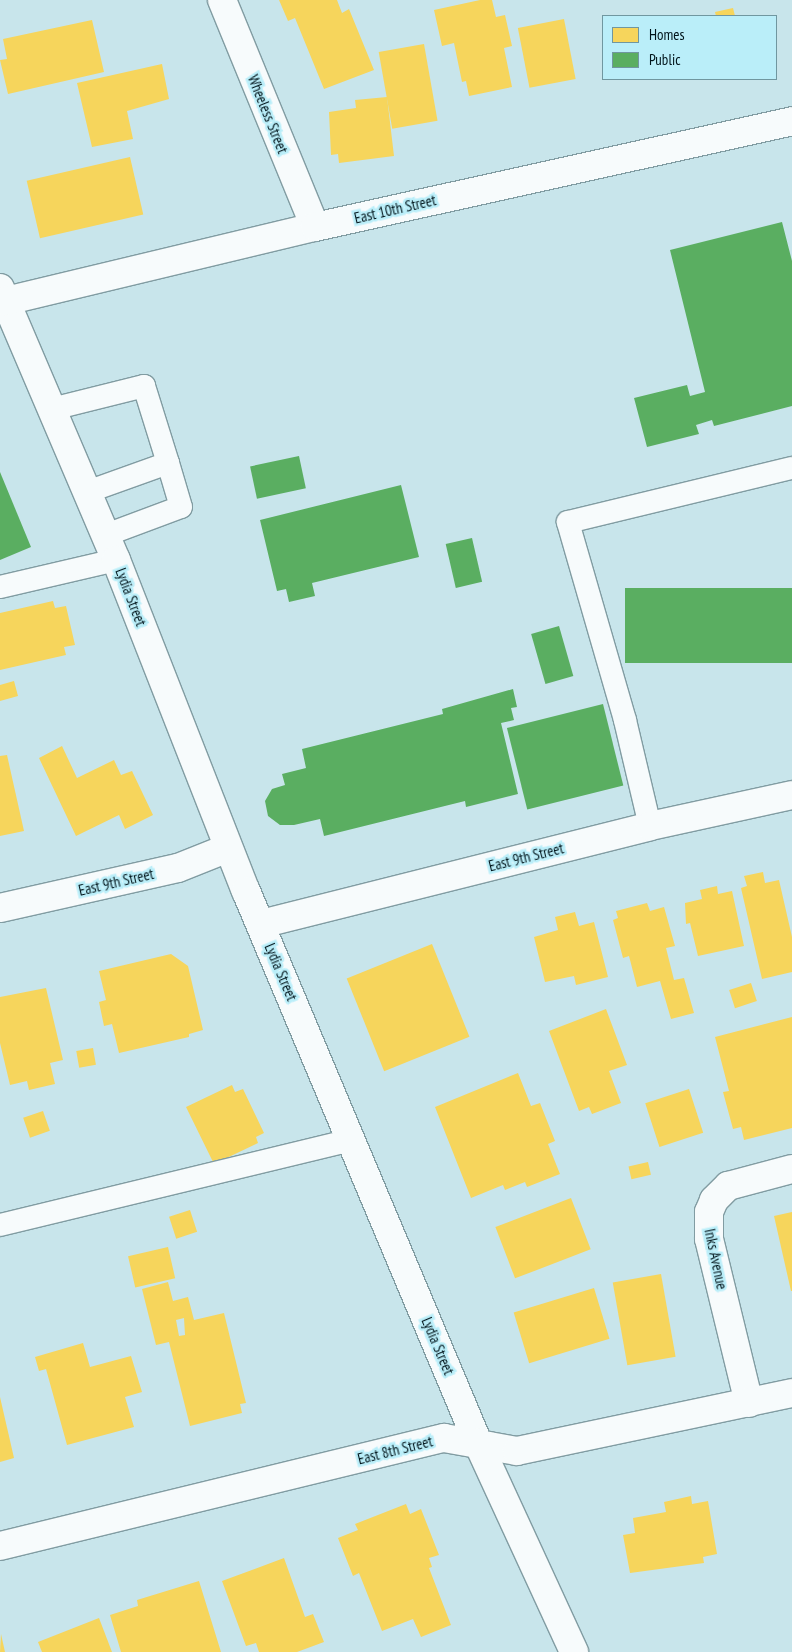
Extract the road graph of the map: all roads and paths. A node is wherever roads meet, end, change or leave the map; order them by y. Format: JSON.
{"nodes":[{"id":1,"x":222,"y":0,"type":"edge"},
{"id":2,"x":792,"y":121,"type":"edge"},
{"id":3,"x":315,"y":227,"type":"junction"},
{"id":4,"x":2,"y":296,"type":"edge"},
{"id":5,"x":52,"y":409,"type":"junction"},
{"id":6,"x":168,"y":463,"type":"junction"},
{"id":7,"x":792,"y":468,"type":"edge"},
{"id":8,"x":87,"y":492,"type":"junction"},
{"id":9,"x":111,"y":548,"type":"junction"},
{"id":10,"x":0,"y":587,"type":"edge"},
{"id":11,"x":792,"y":794,"type":"edge"},
{"id":12,"x":650,"y":826,"type":"junction"},
{"id":13,"x":228,"y":848,"type":"junction"},
{"id":14,"x":0,"y":908,"type":"edge"},
{"id":15,"x":261,"y":924,"type":"junction"},
{"id":16,"x":352,"y":1140,"type":"junction"},
{"id":17,"x":792,"y":1169,"type":"edge"},
{"id":18,"x":0,"y":1225,"type":"edge"},
{"id":19,"x":792,"y":1393,"type":"edge"},
{"id":20,"x":750,"y":1403,"type":"junction"},
{"id":21,"x":478,"y":1443,"type":"junction"},
{"id":22,"x":0,"y":1546,"type":"edge"},
{"id":23,"x":574,"y":1652,"type":"edge"}],
"edges":[{"from":1,"to":3,"type":"street","name":"Wheeless Street"},
{"from":2,"to":3,"type":"street","name":"East 10th Street"},
{"from":3,"to":4,"type":"street","name":"East 10th Street"},
{"from":4,"to":5,"type":"street","name":"Lydia Street"},
{"from":5,"to":6,"type":"lane"},
{"from":5,"to":8,"type":"street","name":"Lydia Street"},
{"from":6,"to":8,"type":"lane"},
{"from":6,"to":9,"type":"lane"},
{"from":7,"to":12,"type":"lane"},
{"from":8,"to":9,"type":"street","name":"Lydia Street"},
{"from":9,"to":10,"type":"lane"},
{"from":9,"to":13,"type":"street","name":"Lydia Street"},
{"from":11,"to":12,"type":"street","name":"East 9th Street"},
{"from":12,"to":15,"type":"street","name":"East 9th Street"},
{"from":13,"to":14,"type":"street","name":"East 9th Street"},
{"from":13,"to":15,"type":"street","name":"Lydia Street"},
{"from":15,"to":16,"type":"street","name":"Lydia Street"},
{"from":16,"to":18,"type":"lane"},
{"from":16,"to":21,"type":"street","name":"Lydia Street"},
{"from":17,"to":20,"type":"street","name":"Inks Avenue"},
{"from":19,"to":20,"type":"street","name":"East 8th Street"},
{"from":20,"to":21,"type":"street","name":"East 8th Street"},
{"from":21,"to":22,"type":"street","name":"East 8th Street"},
{"from":21,"to":23,"type":"street","name":"Lydia Street"}]}
